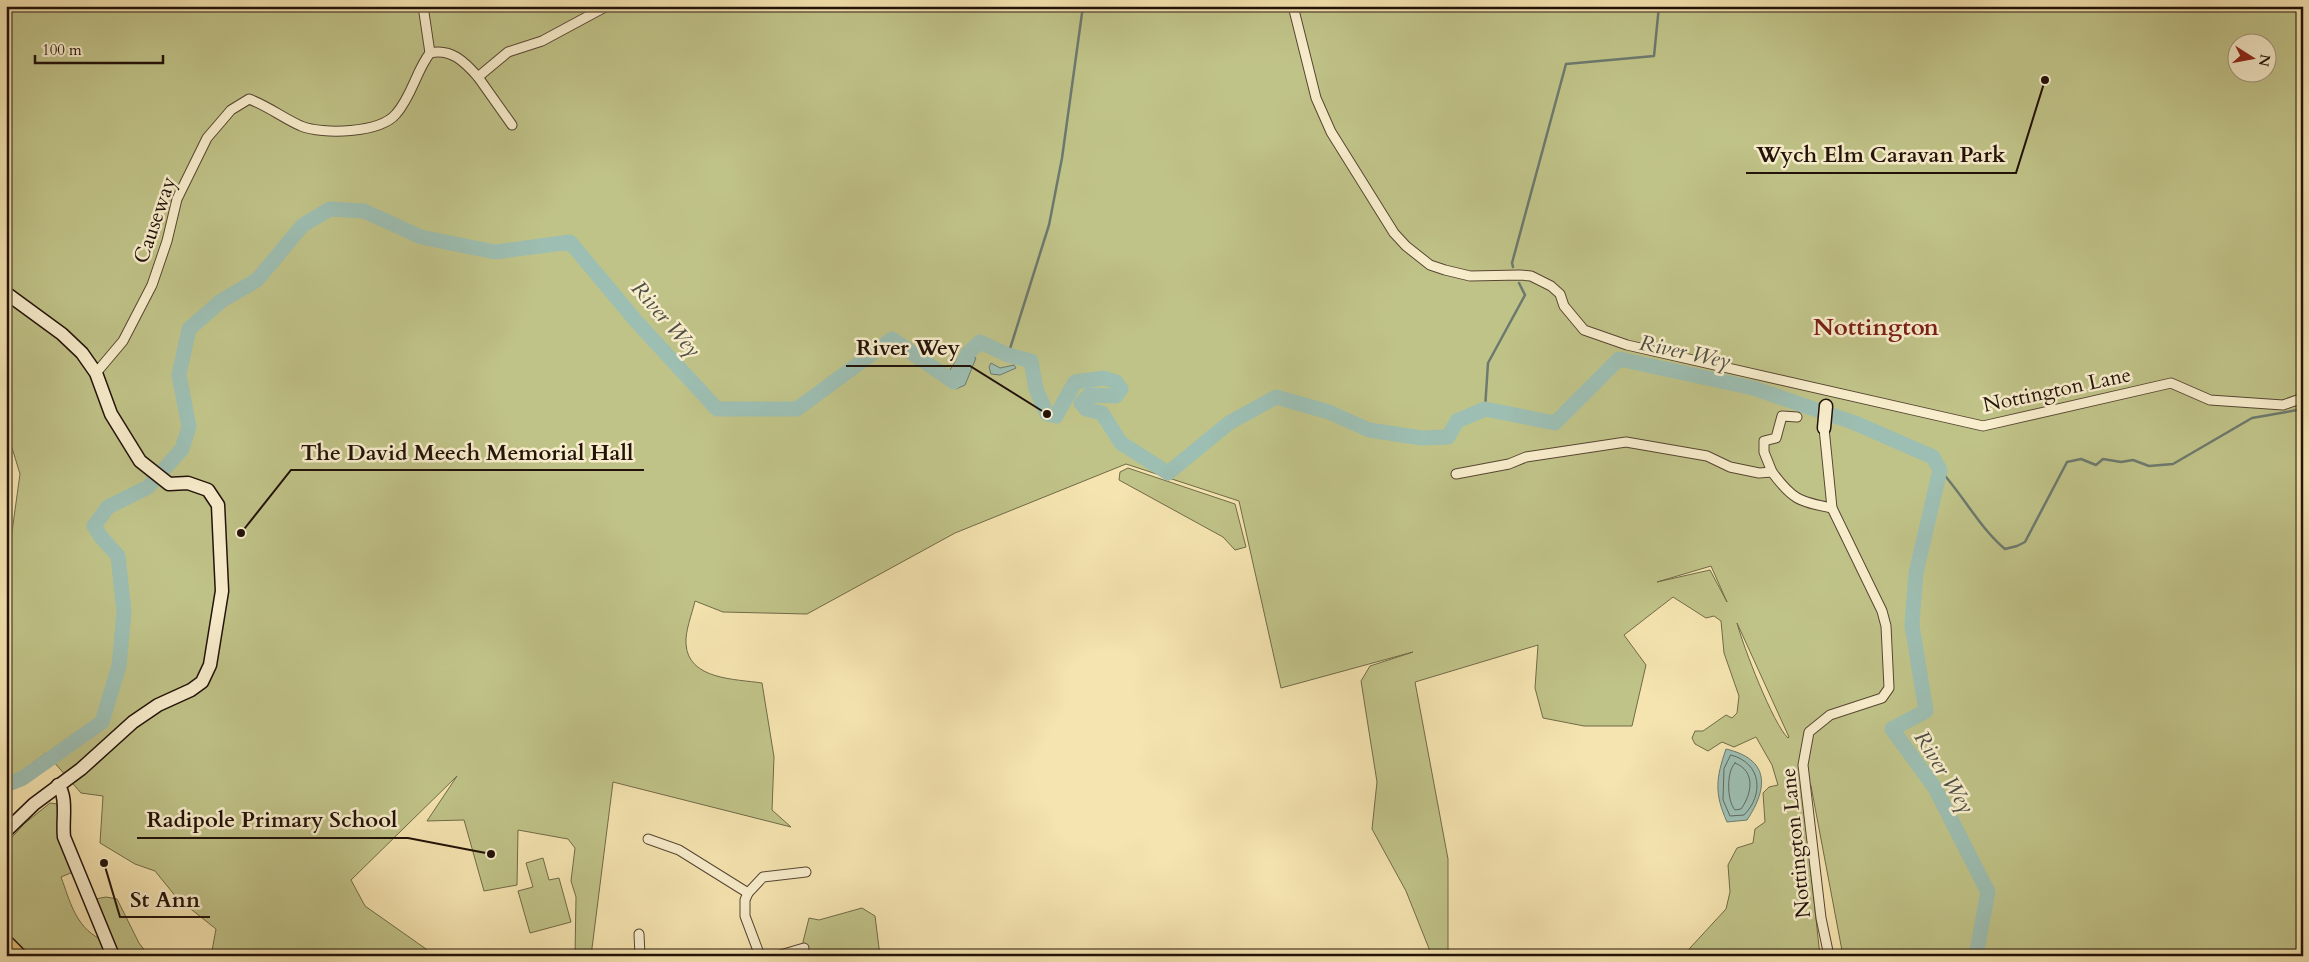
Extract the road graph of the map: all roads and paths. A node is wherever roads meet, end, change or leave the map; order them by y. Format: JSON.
{"nodes":[{"id":1,"x":423,"y":6,"type":"edge"},
{"id":2,"x":607,"y":6,"type":"edge"},
{"id":3,"x":1293,"y":6,"type":"edge"},
{"id":4,"x":430,"y":53,"type":"junction"},
{"id":5,"x":478,"y":77,"type":"junction"},
{"id":6,"x":512,"y":125,"type":"dead end"},
{"id":7,"x":6,"y":293,"type":"edge"},
{"id":8,"x":96,"y":373,"type":"junction"},
{"id":9,"x":1832,"y":393,"type":"junction"},
{"id":10,"x":2303,"y":398,"type":"edge"},
{"id":11,"x":1826,"y":406,"type":"joint"},
{"id":12,"x":1797,"y":417,"type":"dead end"},
{"id":13,"x":1824,"y":428,"type":"joint"},
{"id":14,"x":1772,"y":472,"type":"junction"},
{"id":15,"x":1456,"y":474,"type":"dead end"},
{"id":16,"x":1832,"y":508,"type":"junction"},
{"id":17,"x":58,"y":785,"type":"junction"},
{"id":18,"x":6,"y":831,"type":"edge"},
{"id":19,"x":648,"y":839,"type":"dead end"},
{"id":20,"x":806,"y":872,"type":"dead end"},
{"id":21,"x":748,"y":893,"type":"junction"},
{"id":22,"x":640,"y":934,"type":"dead end"},
{"id":23,"x":6,"y":944,"type":"edge"},
{"id":24,"x":804,"y":948,"type":"dead end"},
{"id":25,"x":18,"y":956,"type":"edge"},
{"id":26,"x":113,"y":956,"type":"edge"},
{"id":27,"x":640,"y":956,"type":"edge"},
{"id":28,"x":760,"y":956,"type":"edge"},
{"id":29,"x":777,"y":956,"type":"edge"},
{"id":30,"x":1829,"y":956,"type":"edge"}],
"edges":[{"from":1,"to":4,"type":"street"},
{"from":2,"to":5,"type":"street"},
{"from":3,"to":9,"type":"street","name":"Nottington Lane"},
{"from":4,"to":5,"type":"street"},
{"from":4,"to":8,"type":"street","name":"Causeway"},
{"from":5,"to":6,"type":"street"},
{"from":7,"to":8,"type":"street"},
{"from":8,"to":17,"type":"street"},
{"from":9,"to":10,"type":"street","name":"Nottington Lane"},
{"from":9,"to":11,"type":"street"},
{"from":11,"to":13,"type":"street"},
{"from":12,"to":14,"type":"street"},
{"from":13,"to":16,"type":"street","name":"Nottington Lane"},
{"from":14,"to":15,"type":"street"},
{"from":14,"to":16,"type":"street"},
{"from":16,"to":30,"type":"street","name":"Nottington Lane"},
{"from":17,"to":18,"type":"street"},
{"from":17,"to":26,"type":"street"},
{"from":19,"to":21,"type":"street"},
{"from":20,"to":21,"type":"street"},
{"from":21,"to":28,"type":"street"},
{"from":22,"to":27,"type":"street"},
{"from":23,"to":25,"type":"highway"},
{"from":24,"to":29,"type":"street"}]}
